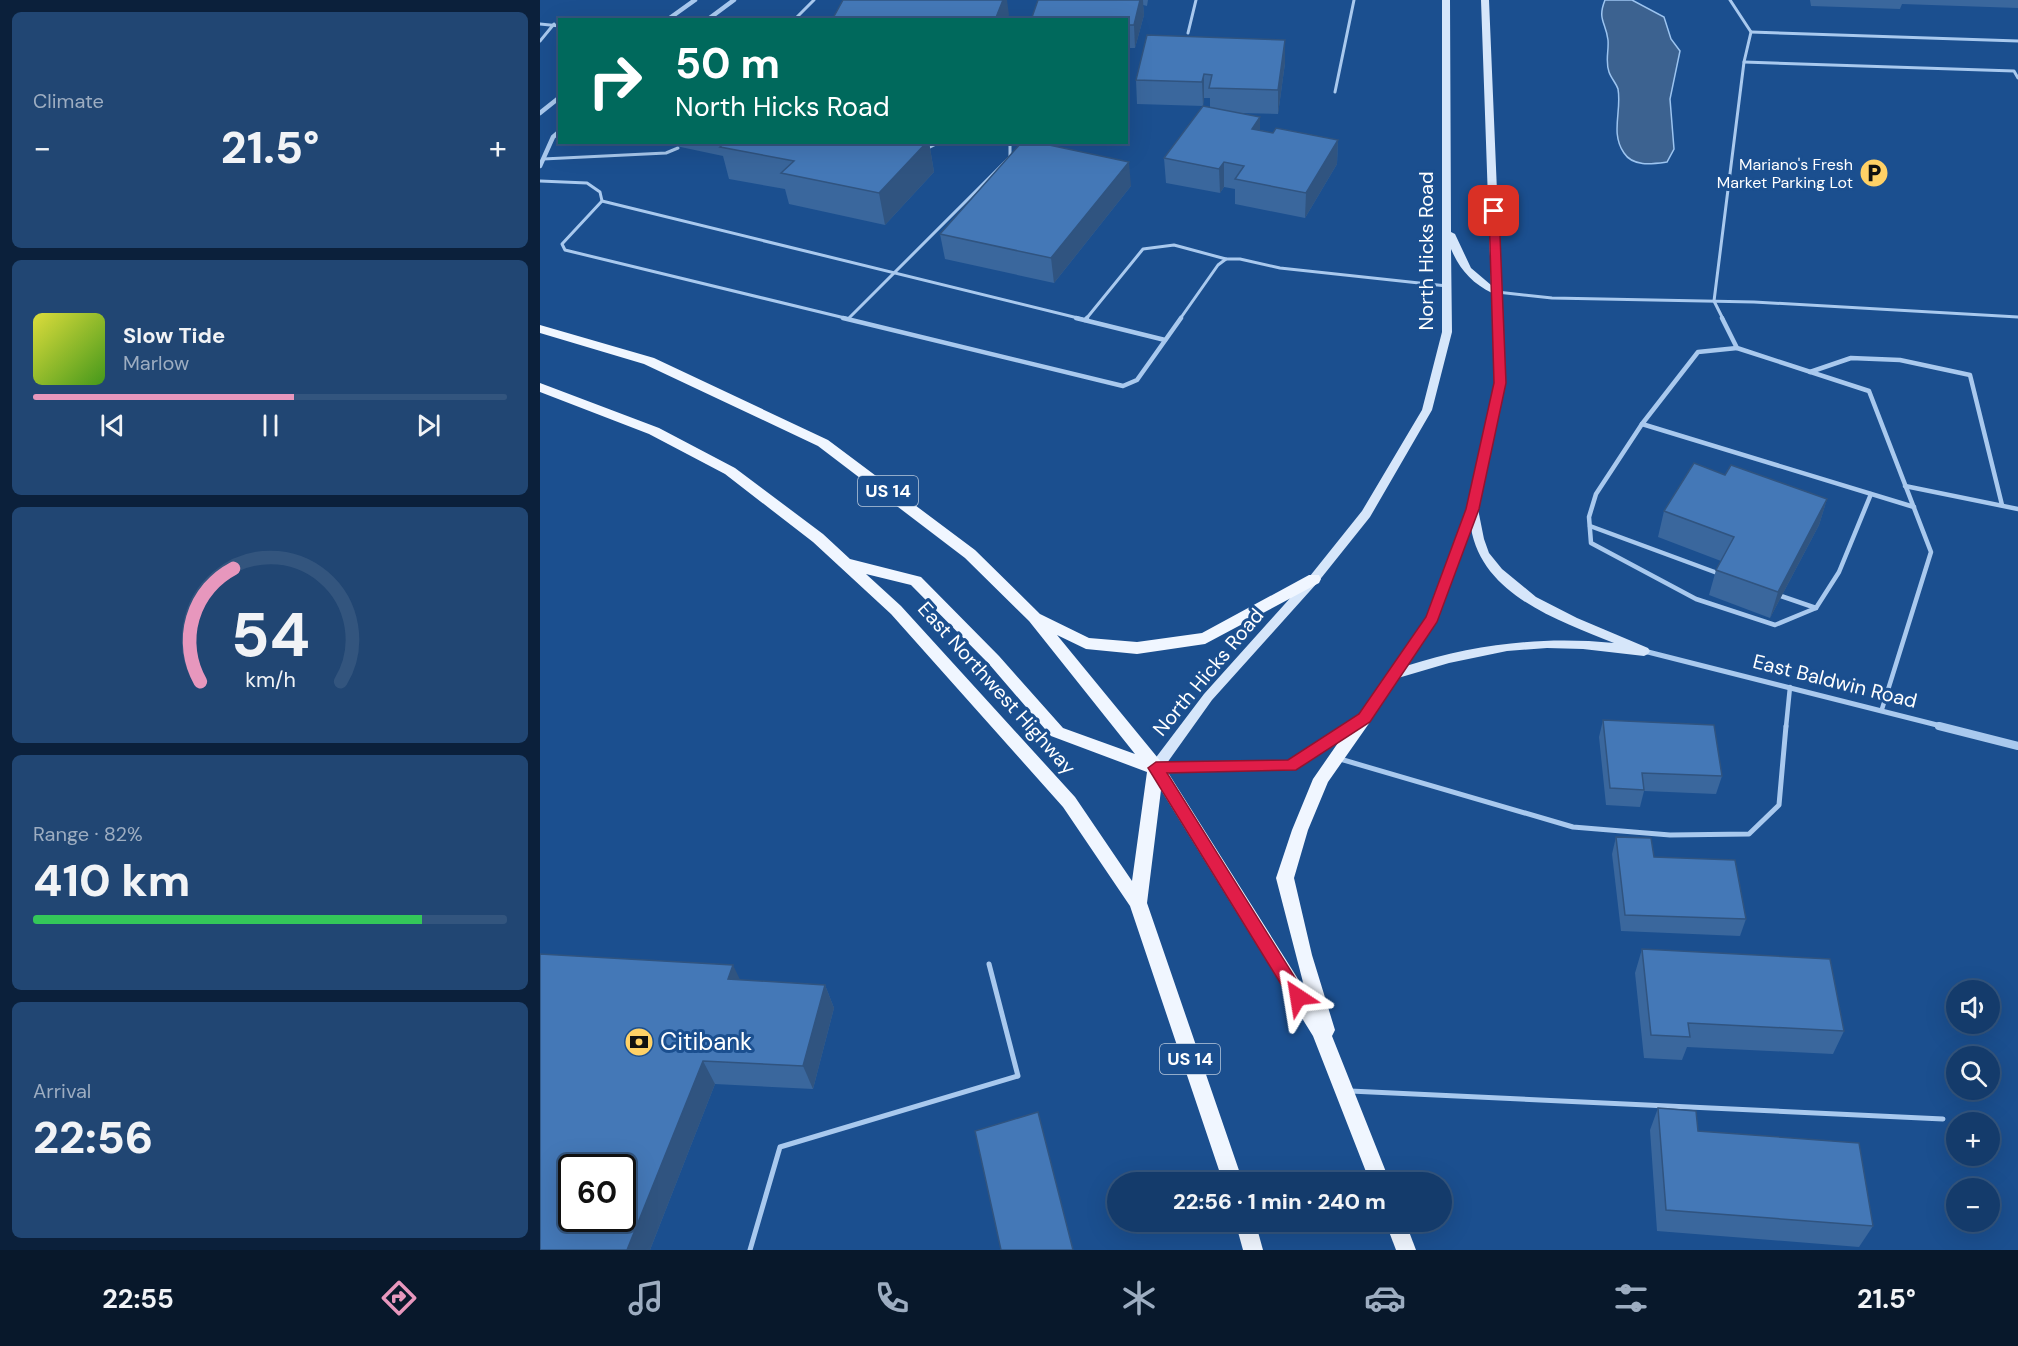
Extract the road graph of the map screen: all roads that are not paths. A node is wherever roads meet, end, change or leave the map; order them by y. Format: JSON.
{"nodes":[{"id":1,"x":695,"y":0,"type":"edge"},
{"id":2,"x":734,"y":0,"type":"edge"},
{"id":3,"x":814,"y":0,"type":"edge"},
{"id":4,"x":1196,"y":0,"type":"edge"},
{"id":5,"x":1354,"y":0,"type":"edge"},
{"id":6,"x":1446,"y":0,"type":"edge"},
{"id":7,"x":1485,"y":0,"type":"edge"},
{"id":8,"x":1730,"y":0,"type":"edge"},
{"id":9,"x":670,"y":18,"type":"edge"},
{"id":10,"x":710,"y":18,"type":"edge"},
{"id":11,"x":796,"y":18,"type":"edge"},
{"id":12,"x":540,"y":24,"type":"edge"},
{"id":13,"x":554,"y":24,"type":"junction"},
{"id":14,"x":558,"y":25,"type":"edge"},
{"id":15,"x":1751,"y":32,"type":"junction"},
{"id":16,"x":1188,"y":33,"type":"dead end"},
{"id":17,"x":540,"y":41,"type":"edge"},
{"id":18,"x":2018,"y":41,"type":"edge"},
{"id":19,"x":1744,"y":62,"type":"junction"},
{"id":20,"x":2016,"y":71,"type":"edge"},
{"id":21,"x":2018,"y":78,"type":"edge"},
{"id":22,"x":1335,"y":92,"type":"dead end"},
{"id":23,"x":558,"y":99,"type":"edge"},
{"id":24,"x":540,"y":113,"type":"edge"},
{"id":25,"x":558,"y":133,"type":"edge"},
{"id":26,"x":936,"y":144,"type":"edge"},
{"id":27,"x":1010,"y":144,"type":"edge"},
{"id":28,"x":678,"y":148,"type":"dead end"},
{"id":29,"x":920,"y":151,"type":"edge"},
{"id":30,"x":543,"y":159,"type":"junction"},
{"id":31,"x":540,"y":166,"type":"edge"},
{"id":32,"x":540,"y":181,"type":"edge"},
{"id":33,"x":602,"y":201,"type":"junction"},
{"id":34,"x":1447,"y":228,"type":"junction"},
{"id":35,"x":1226,"y":260,"type":"junction"},
{"id":36,"x":896,"y":272,"type":"junction"},
{"id":37,"x":1448,"y":286,"type":"junction"},
{"id":38,"x":1497,"y":292,"type":"junction"},
{"id":39,"x":1714,"y":301,"type":"junction"},
{"id":40,"x":2018,"y":317,"type":"edge"},
{"id":41,"x":848,"y":319,"type":"junction"},
{"id":42,"x":1085,"y":320,"type":"junction"},
{"id":43,"x":540,"y":329,"type":"edge"},
{"id":44,"x":1165,"y":340,"type":"junction"},
{"id":45,"x":1737,"y":348,"type":"junction"},
{"id":46,"x":1810,"y":372,"type":"junction"},
{"id":47,"x":540,"y":387,"type":"edge"},
{"id":48,"x":1642,"y":424,"type":"junction"},
{"id":49,"x":1905,"y":486,"type":"junction"},
{"id":50,"x":1871,"y":494,"type":"junction"},
{"id":51,"x":2002,"y":505,"type":"junction"},
{"id":52,"x":1914,"y":507,"type":"junction"},
{"id":53,"x":1473,"y":509,"type":"junction"},
{"id":54,"x":2018,"y":509,"type":"edge"},
{"id":55,"x":1590,"y":526,"type":"junction"},
{"id":56,"x":845,"y":563,"type":"junction"},
{"id":57,"x":1721,"y":574,"type":"edge"},
{"id":58,"x":1314,"y":579,"type":"junction"},
{"id":59,"x":1781,"y":596,"type":"edge"},
{"id":60,"x":1816,"y":608,"type":"junction"},
{"id":61,"x":1034,"y":617,"type":"junction"},
{"id":62,"x":1644,"y":651,"type":"junction"},
{"id":63,"x":1393,"y":675,"type":"junction"},
{"id":64,"x":1790,"y":686,"type":"junction"},
{"id":65,"x":1882,"y":709,"type":"junction"},
{"id":66,"x":1365,"y":718,"type":"junction"},
{"id":67,"x":2018,"y":746,"type":"edge"},
{"id":68,"x":1337,"y":759,"type":"junction"},
{"id":69,"x":1156,"y":768,"type":"junction"},
{"id":70,"x":1138,"y":903,"type":"junction"},
{"id":71,"x":989,"y":964,"type":"dead end"},
{"id":72,"x":1344,"y":1091,"type":"junction"},
{"id":73,"x":1944,"y":1119,"type":"dead end"},
{"id":74,"x":1230,"y":1172,"type":"edge"},
{"id":75,"x":1376,"y":1172,"type":"edge"},
{"id":76,"x":1248,"y":1232,"type":"edge"},
{"id":77,"x":1399,"y":1232,"type":"edge"},
{"id":78,"x":750,"y":1250,"type":"edge"},
{"id":79,"x":1253,"y":1250,"type":"edge"},
{"id":80,"x":1406,"y":1250,"type":"edge"}],
"edges":[{"from":1,"to":9,"type":"street"},
{"from":2,"to":10,"type":"street"},
{"from":3,"to":11,"type":"lane"},
{"from":4,"to":16,"type":"lane"},
{"from":5,"to":22,"type":"lane"},
{"from":6,"to":34,"type":"main road","name":"North Hicks Road"},
{"from":7,"to":38,"type":"main road","name":"North Hicks Road"},
{"from":8,"to":15,"type":"lane"},
{"from":12,"to":13,"type":"lane"},
{"from":13,"to":14,"type":"lane"},
{"from":13,"to":17,"type":"lane"},
{"from":15,"to":18,"type":"lane"},
{"from":15,"to":19,"type":"lane"},
{"from":19,"to":20,"type":"lane"},
{"from":19,"to":39,"type":"lane"},
{"from":20,"to":21,"type":"lane"},
{"from":23,"to":24,"type":"street"},
{"from":25,"to":30,"type":"street"},
{"from":26,"to":29,"type":"lane"},
{"from":27,"to":36,"type":"lane"},
{"from":28,"to":30,"type":"lane"},
{"from":30,"to":31,"type":"street"},
{"from":32,"to":33,"type":"lane"},
{"from":33,"to":36,"type":"lane"},
{"from":33,"to":41,"type":"lane"},
{"from":34,"to":37,"type":"main road","name":"North Hicks Road"},
{"from":34,"to":38,"type":"main road"},
{"from":35,"to":37,"type":"lane"},
{"from":35,"to":42,"type":"lane"},
{"from":35,"to":44,"type":"lane"},
{"from":36,"to":41,"type":"lane"},
{"from":36,"to":42,"type":"lane"},
{"from":37,"to":58,"type":"main road","name":"North Hicks Road"},
{"from":38,"to":39,"type":"lane"},
{"from":38,"to":53,"type":"main road","name":"North Hicks Road"},
{"from":39,"to":40,"type":"lane"},
{"from":39,"to":45,"type":"lane"},
{"from":41,"to":44,"type":"lane"},
{"from":42,"to":44,"type":"lane"},
{"from":43,"to":61,"type":"main road","number":"US 14"},
{"from":45,"to":46,"type":"lane"},
{"from":45,"to":48,"type":"lane"},
{"from":46,"to":49,"type":"lane"},
{"from":46,"to":51,"type":"lane"},
{"from":47,"to":56,"type":"main road","name":"East Northwest Highway","number":"US 14"},
{"from":48,"to":50,"type":"lane"},
{"from":48,"to":55,"type":"lane"},
{"from":49,"to":51,"type":"lane"},
{"from":49,"to":52,"type":"lane"},
{"from":50,"to":52,"type":"lane"},
{"from":50,"to":60,"type":"lane"},
{"from":51,"to":54,"type":"lane"},
{"from":52,"to":65,"type":"lane"},
{"from":53,"to":62,"type":"main road"},
{"from":53,"to":63,"type":"main road","name":"North Hicks Road"},
{"from":55,"to":57,"type":"lane"},
{"from":55,"to":60,"type":"lane"},
{"from":56,"to":69,"type":"main road"},
{"from":56,"to":70,"type":"main road","name":"East Northwest Highway","number":"US 14"},
{"from":58,"to":61,"type":"main road"},
{"from":58,"to":69,"type":"main road","name":"North Hicks Road"},
{"from":59,"to":60,"type":"lane"},
{"from":61,"to":69,"type":"main road","number":"US 14"},
{"from":62,"to":63,"type":"main road"},
{"from":62,"to":64,"type":"street","name":"East Baldwin Road"},
{"from":63,"to":66,"type":"main road","name":"North Hicks Road"},
{"from":64,"to":65,"type":"street","name":"East Baldwin Road"},
{"from":64,"to":68,"type":"lane"},
{"from":65,"to":67,"type":"street","name":"East Baldwin Road"},
{"from":66,"to":68,"type":"main road"},
{"from":66,"to":69,"type":"main road","name":"North Hicks Road"},
{"from":68,"to":72,"type":"main road"},
{"from":69,"to":70,"type":"main road"},
{"from":69,"to":72,"type":"main road","number":"US 14"},
{"from":70,"to":74,"type":"main road","name":"East Northwest Highway","number":"US 14"},
{"from":71,"to":78,"type":"lane"},
{"from":72,"to":73,"type":"lane"},
{"from":72,"to":75,"type":"main road","number":"US 14"},
{"from":76,"to":79,"type":"main road"},
{"from":77,"to":80,"type":"main road"}]}
